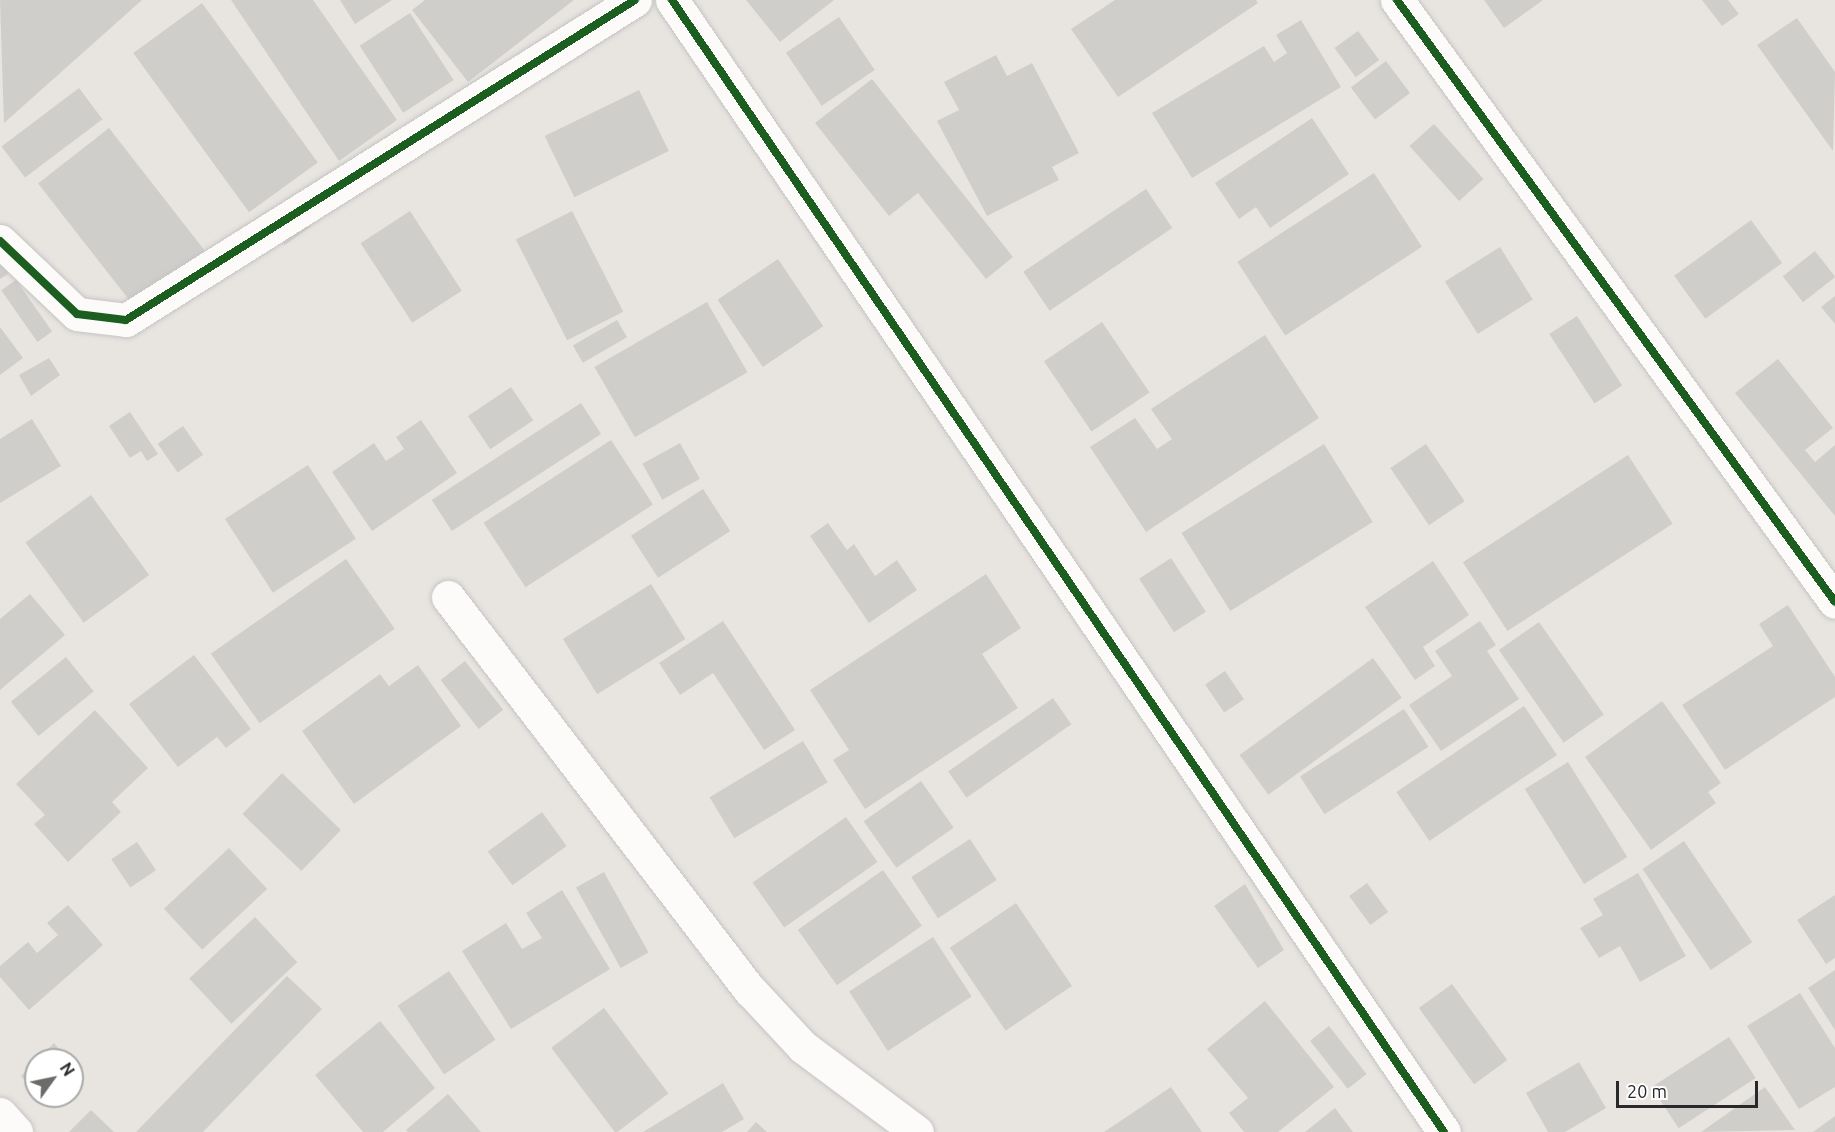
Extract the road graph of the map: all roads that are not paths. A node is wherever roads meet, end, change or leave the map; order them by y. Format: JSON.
{"nodes":[{"id":1,"x":635,"y":0,"type":"edge"},
{"id":2,"x":672,"y":0,"type":"edge"},
{"id":3,"x":1397,"y":0,"type":"edge"},
{"id":4,"x":0,"y":241,"type":"edge"},
{"id":5,"x":448,"y":597,"type":"dead end"},
{"id":6,"x":1835,"y":602,"type":"edge"},
{"id":7,"x":0,"y":1114,"type":"edge"},
{"id":8,"x":16,"y":1132,"type":"edge"},
{"id":9,"x":917,"y":1132,"type":"edge"},
{"id":10,"x":1444,"y":1132,"type":"edge"}],
"edges":[{"from":1,"to":4,"type":"street"},
{"from":2,"to":10,"type":"street"},
{"from":3,"to":6,"type":"street"},
{"from":5,"to":9,"type":"street"},
{"from":7,"to":8,"type":"street"}]}
